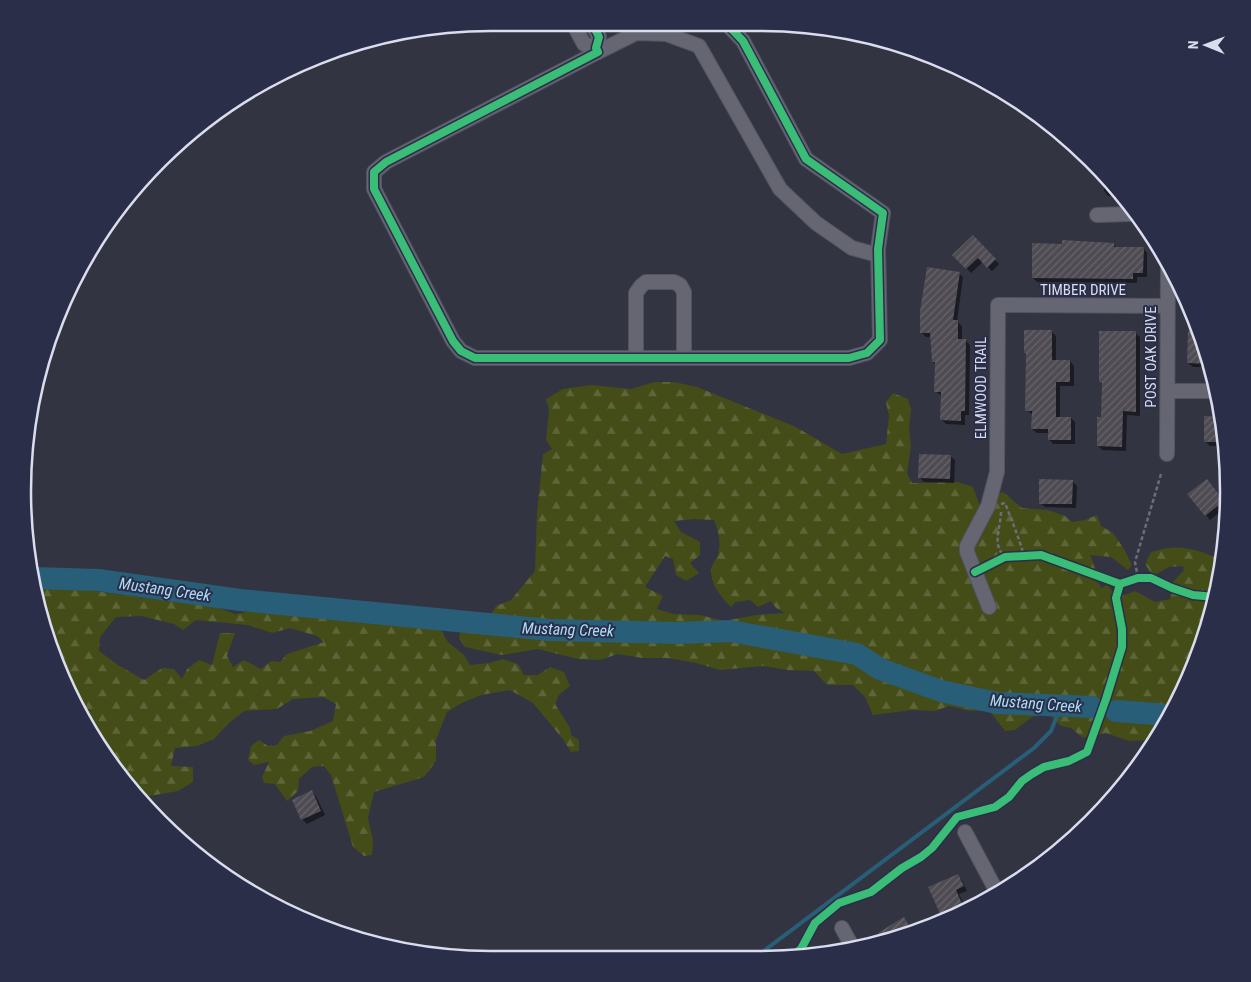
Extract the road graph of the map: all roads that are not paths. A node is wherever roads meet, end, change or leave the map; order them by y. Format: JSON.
{"nodes":[{"id":1,"x":577,"y":31,"type":"edge"},
{"id":2,"x":597,"y":31,"type":"edge"},
{"id":3,"x":734,"y":31,"type":"edge"},
{"id":4,"x":597,"y":50,"type":"junction"},
{"id":5,"x":1127,"y":214,"type":"edge"},
{"id":6,"x":1097,"y":215,"type":"dead end"},
{"id":7,"x":878,"y":256,"type":"junction"},
{"id":8,"x":1168,"y":279,"type":"edge"},
{"id":9,"x":998,"y":305,"type":"joint"},
{"id":10,"x":1167,"y":306,"type":"junction"},
{"id":11,"x":636,"y":358,"type":"junction"},
{"id":12,"x":684,"y":358,"type":"junction"},
{"id":13,"x":1168,"y":391,"type":"junction"},
{"id":14,"x":1209,"y":391,"type":"edge"},
{"id":15,"x":1167,"y":454,"type":"dead end"},
{"id":16,"x":989,"y":607,"type":"dead end"},
{"id":17,"x":965,"y":832,"type":"dead end"},
{"id":18,"x":994,"y":886,"type":"edge"},
{"id":19,"x":842,"y":928,"type":"dead end"},
{"id":20,"x":850,"y":942,"type":"edge"}],
"edges":[{"from":1,"to":4,"type":"street"},
{"from":2,"to":4,"type":"street"},
{"from":3,"to":7,"type":"street"},
{"from":4,"to":7,"type":"street"},
{"from":4,"to":11,"type":"street"},
{"from":5,"to":6,"type":"street"},
{"from":7,"to":12,"type":"street"},
{"from":8,"to":10,"type":"street","name":"POST OAK DRIVE"},
{"from":9,"to":10,"type":"street","name":"TIMBER DRIVE"},
{"from":9,"to":16,"type":"street","name":"ELMWOOD TRAIL"},
{"from":10,"to":13,"type":"street","name":"POST OAK DRIVE"},
{"from":11,"to":12,"type":"street"},
{"from":11,"to":12,"type":"street"},
{"from":13,"to":14,"type":"street"},
{"from":13,"to":15,"type":"street","name":"POST OAK DRIVE"},
{"from":17,"to":18,"type":"street"},
{"from":19,"to":20,"type":"street"}]}
